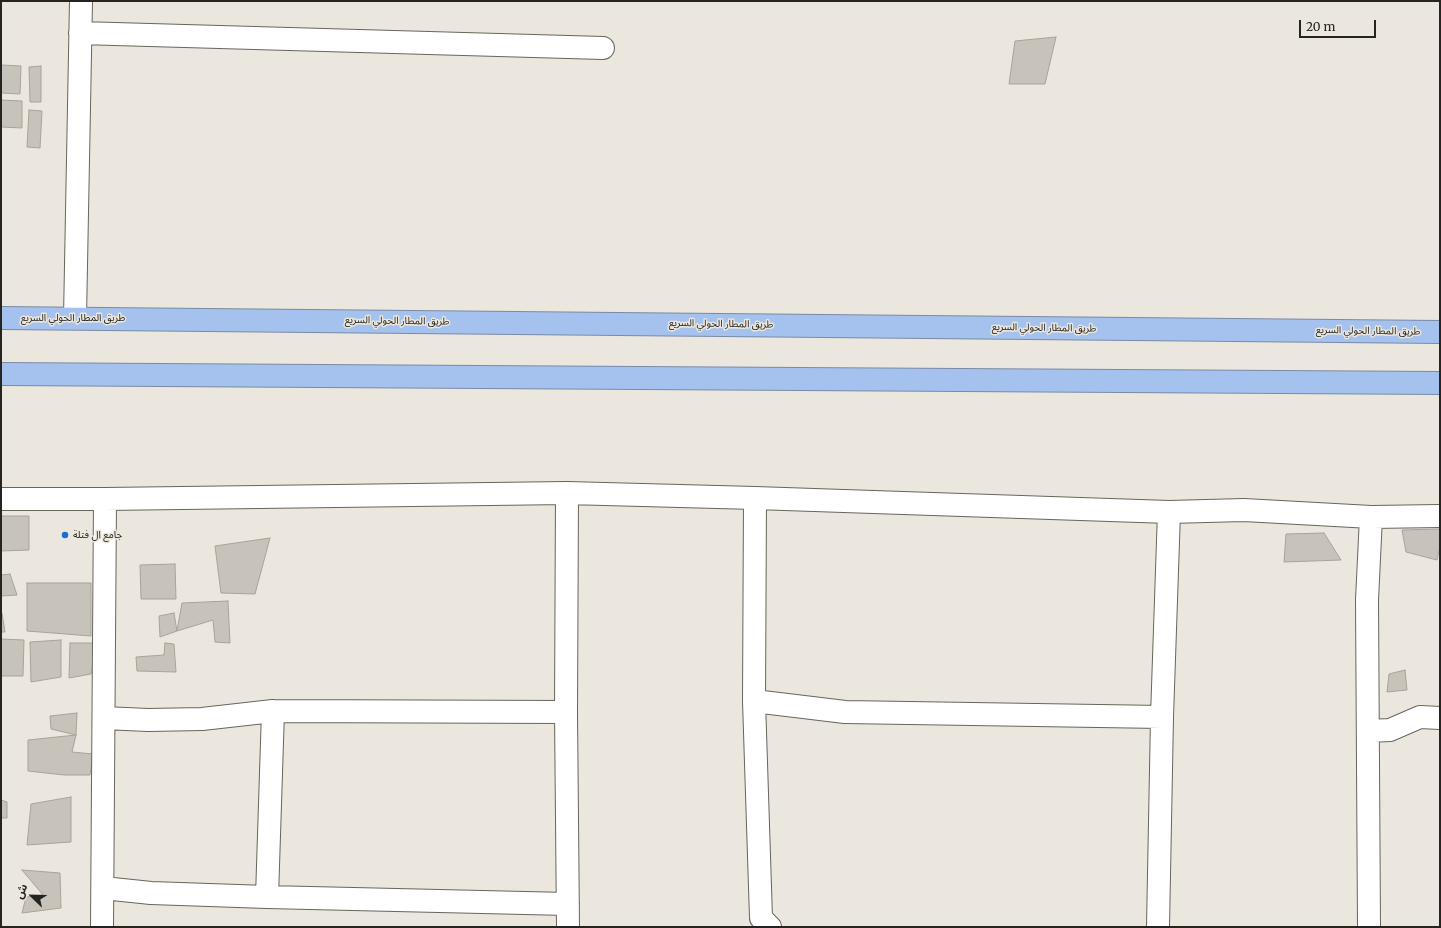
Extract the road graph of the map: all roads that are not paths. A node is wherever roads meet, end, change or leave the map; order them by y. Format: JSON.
{"nodes":[{"id":1,"x":81,"y":1,"type":"edge"},
{"id":2,"x":80,"y":33,"type":"junction"},
{"id":3,"x":603,"y":48,"type":"dead end"},
{"id":4,"x":1,"y":318,"type":"edge"},
{"id":5,"x":75,"y":318,"type":"junction"},
{"id":6,"x":1440,"y":332,"type":"edge"},
{"id":7,"x":1,"y":374,"type":"edge"},
{"id":8,"x":1440,"y":383,"type":"edge"},
{"id":9,"x":568,"y":493,"type":"junction"},
{"id":10,"x":755,"y":498,"type":"junction"},
{"id":11,"x":1,"y":499,"type":"edge"},
{"id":12,"x":106,"y":499,"type":"junction"},
{"id":13,"x":1169,"y":512,"type":"junction"},
{"id":14,"x":1440,"y":516,"type":"edge"},
{"id":15,"x":1371,"y":517,"type":"junction"},
{"id":16,"x":754,"y":701,"type":"junction"},
{"id":17,"x":273,"y":711,"type":"junction"},
{"id":18,"x":566,"y":712,"type":"junction"},
{"id":19,"x":1162,"y":717,"type":"junction"},
{"id":20,"x":104,"y":718,"type":"junction"},
{"id":21,"x":1440,"y":718,"type":"edge"},
{"id":22,"x":1368,"y":731,"type":"junction"},
{"id":23,"x":103,"y":888,"type":"junction"},
{"id":24,"x":267,"y":897,"type":"junction"},
{"id":25,"x":568,"y":904,"type":"junction"},
{"id":26,"x":102,"y":927,"type":"edge"},
{"id":27,"x":568,"y":927,"type":"edge"},
{"id":28,"x":770,"y":927,"type":"edge"},
{"id":29,"x":1158,"y":927,"type":"edge"},
{"id":30,"x":1369,"y":927,"type":"edge"}],
"edges":[{"from":1,"to":2,"type":"street"},
{"from":2,"to":3,"type":"street"},
{"from":2,"to":5,"type":"street"},
{"from":4,"to":5,"type":"highway","name":"طريق المطار الحولي السريع"},
{"from":5,"to":6,"type":"highway","name":"طريق المطار الحولي السريع"},
{"from":7,"to":8,"type":"highway"},
{"from":9,"to":10,"type":"street"},
{"from":9,"to":12,"type":"street"},
{"from":9,"to":18,"type":"street"},
{"from":10,"to":13,"type":"street"},
{"from":10,"to":16,"type":"street"},
{"from":11,"to":12,"type":"street"},
{"from":12,"to":20,"type":"street"},
{"from":13,"to":15,"type":"street"},
{"from":13,"to":19,"type":"street"},
{"from":14,"to":15,"type":"street"},
{"from":15,"to":22,"type":"street"},
{"from":16,"to":19,"type":"street"},
{"from":16,"to":28,"type":"street"},
{"from":17,"to":18,"type":"street"},
{"from":17,"to":20,"type":"street"},
{"from":17,"to":24,"type":"street"},
{"from":18,"to":25,"type":"street"},
{"from":19,"to":29,"type":"street"},
{"from":20,"to":23,"type":"street"},
{"from":21,"to":22,"type":"street"},
{"from":22,"to":30,"type":"street"},
{"from":23,"to":24,"type":"street"},
{"from":23,"to":26,"type":"street"},
{"from":24,"to":25,"type":"street"},
{"from":25,"to":27,"type":"street"}]}
